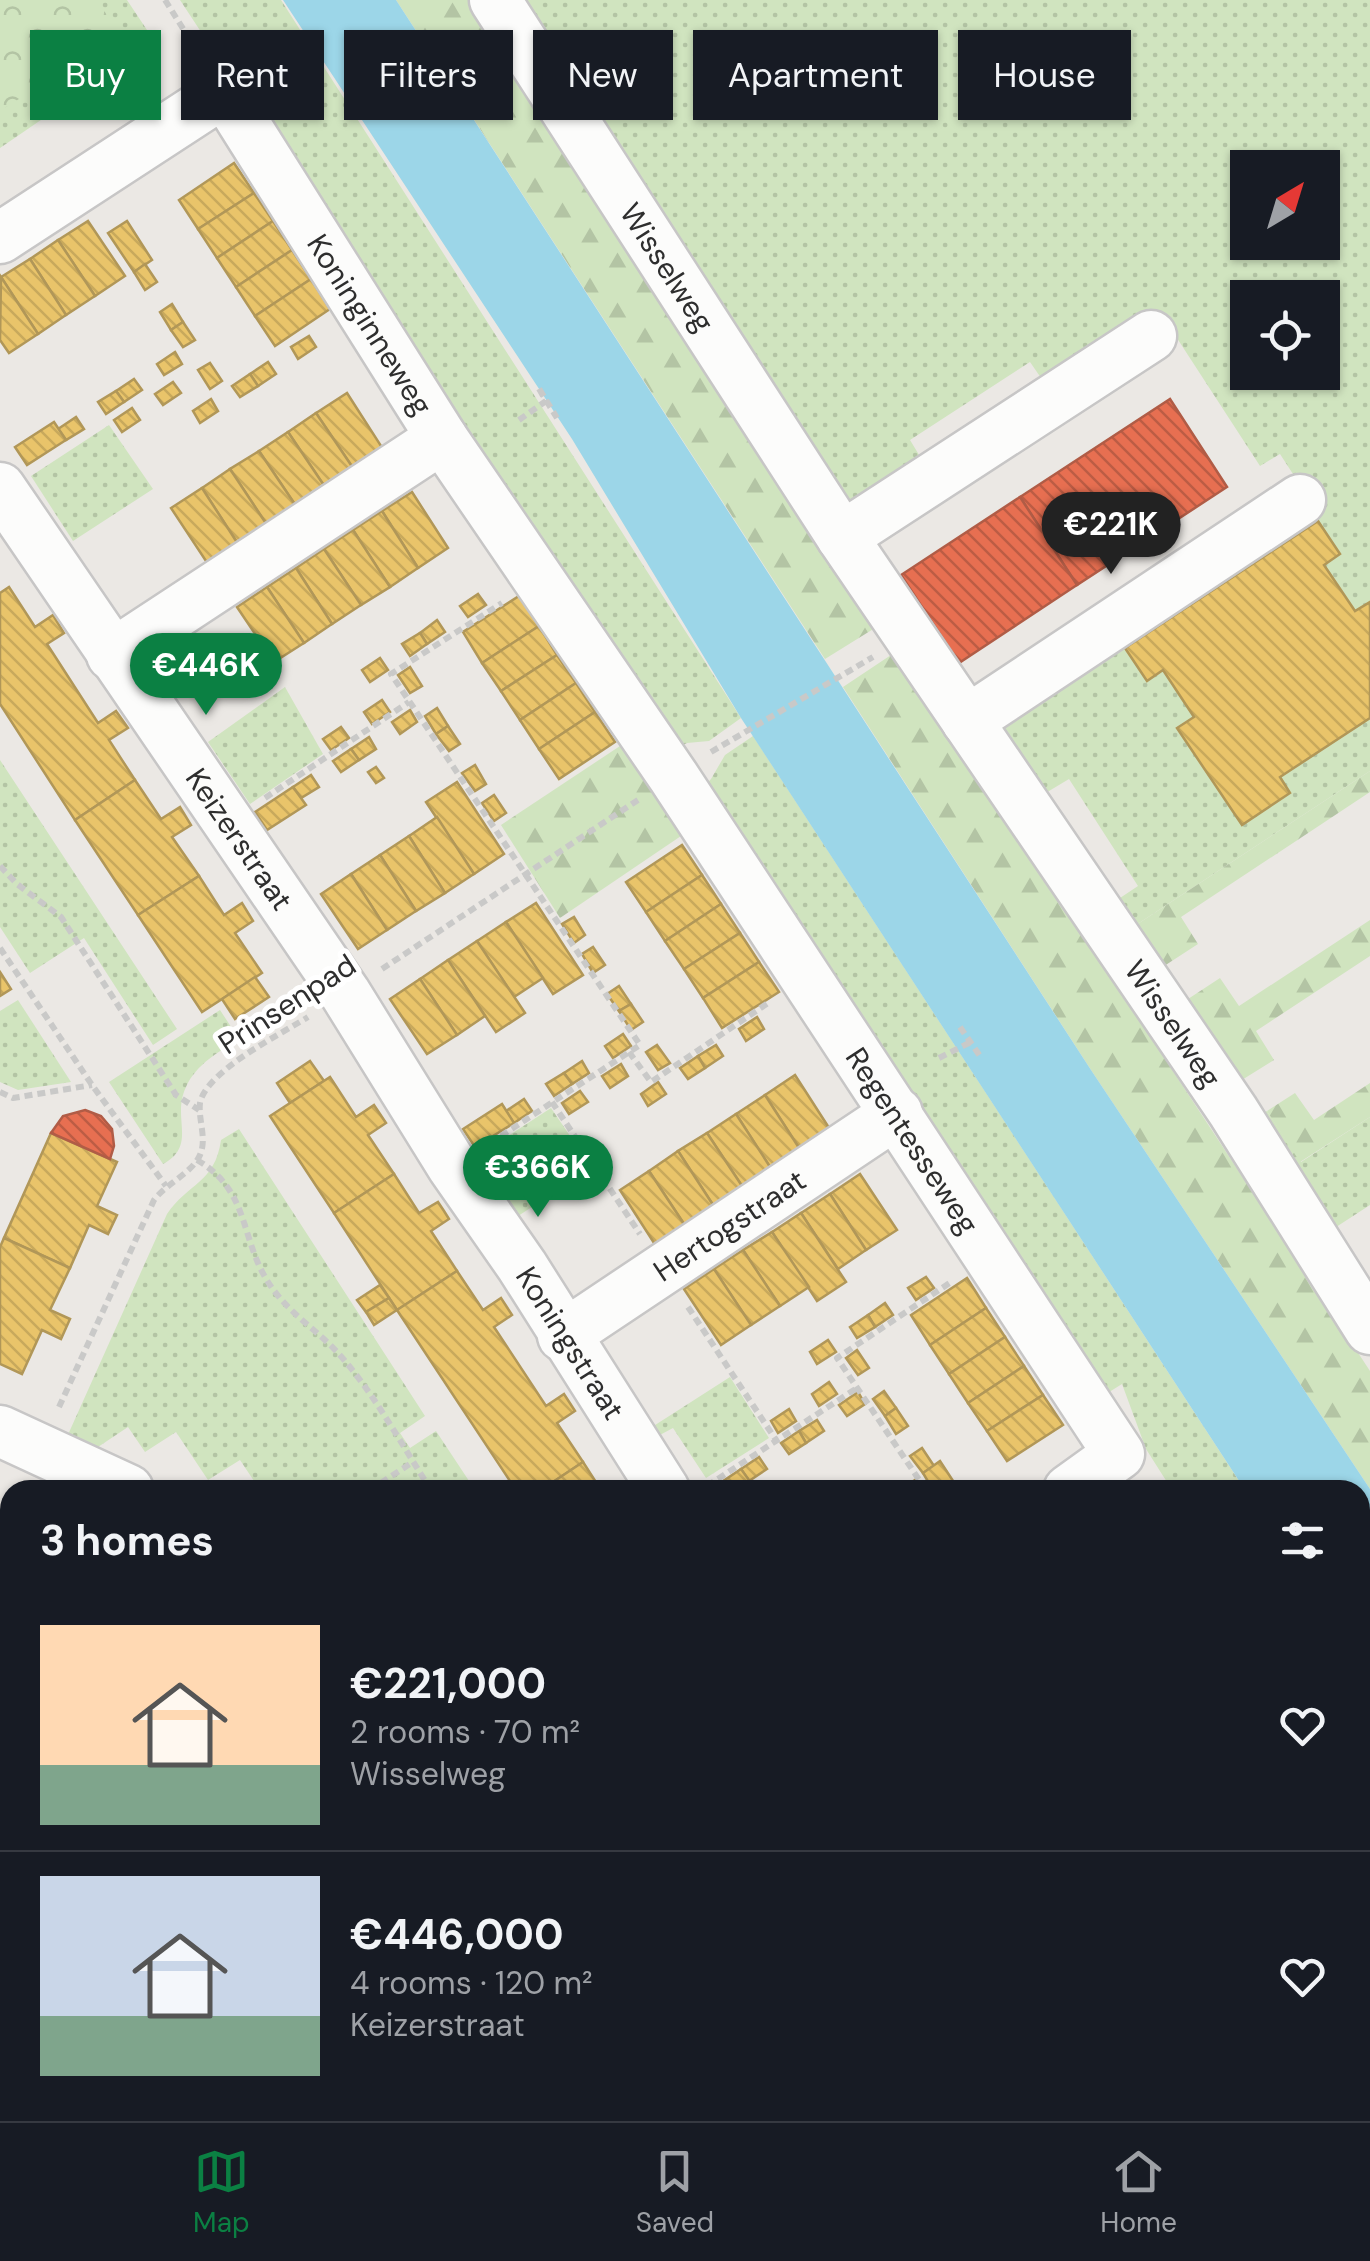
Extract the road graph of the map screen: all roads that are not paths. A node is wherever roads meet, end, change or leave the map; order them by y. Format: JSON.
{"nodes":[{"id":1,"x":496,"y":0,"type":"edge"},
{"id":2,"x":0,"y":238,"type":"edge"},
{"id":3,"x":1151,"y":336,"type":"dead end"},
{"id":4,"x":442,"y":438,"type":"junction"},
{"id":5,"x":0,"y":488,"type":"edge"},
{"id":6,"x":1300,"y":500,"type":"dead end"},
{"id":7,"x":842,"y":537,"type":"junction"},
{"id":8,"x":112,"y":655,"type":"junction"},
{"id":9,"x":968,"y":722,"type":"junction"},
{"id":10,"x":673,"y":776,"type":"joint"},
{"id":11,"x":345,"y":993,"type":"joint"},
{"id":12,"x":897,"y":1113,"type":"junction"},
{"id":13,"x":1370,"y":1329,"type":"edge"},
{"id":14,"x":563,"y":1336,"type":"junction"},
{"id":15,"x":20,"y":1440,"type":"edge"},
{"id":16,"x":106,"y":1480,"type":"edge"},
{"id":17,"x":657,"y":1480,"type":"edge"},
{"id":18,"x":1083,"y":1480,"type":"edge"}],
"edges":[{"from":1,"to":7,"type":"street","name":"Wisselweg"},
{"from":2,"to":4,"type":"street","name":"Koninginneweg"},
{"from":3,"to":7,"type":"street"},
{"from":4,"to":8,"type":"street"},
{"from":4,"to":10,"type":"street","name":"Koninginneweg"},
{"from":5,"to":8,"type":"street","name":"Keizerstraat"},
{"from":6,"to":9,"type":"street"},
{"from":7,"to":9,"type":"street","name":"Wisselweg"},
{"from":8,"to":11,"type":"street","name":"Keizerstraat"},
{"from":9,"to":13,"type":"street","name":"Wisselweg"},
{"from":10,"to":12,"type":"street","name":"Regentesseweg"},
{"from":11,"to":14,"type":"street","name":"Koningstraat"},
{"from":12,"to":14,"type":"street","name":"Hertogstraat"},
{"from":12,"to":18,"type":"street","name":"Regentesseweg"},
{"from":14,"to":17,"type":"street","name":"Koningstraat"},
{"from":15,"to":16,"type":"street"}]}
